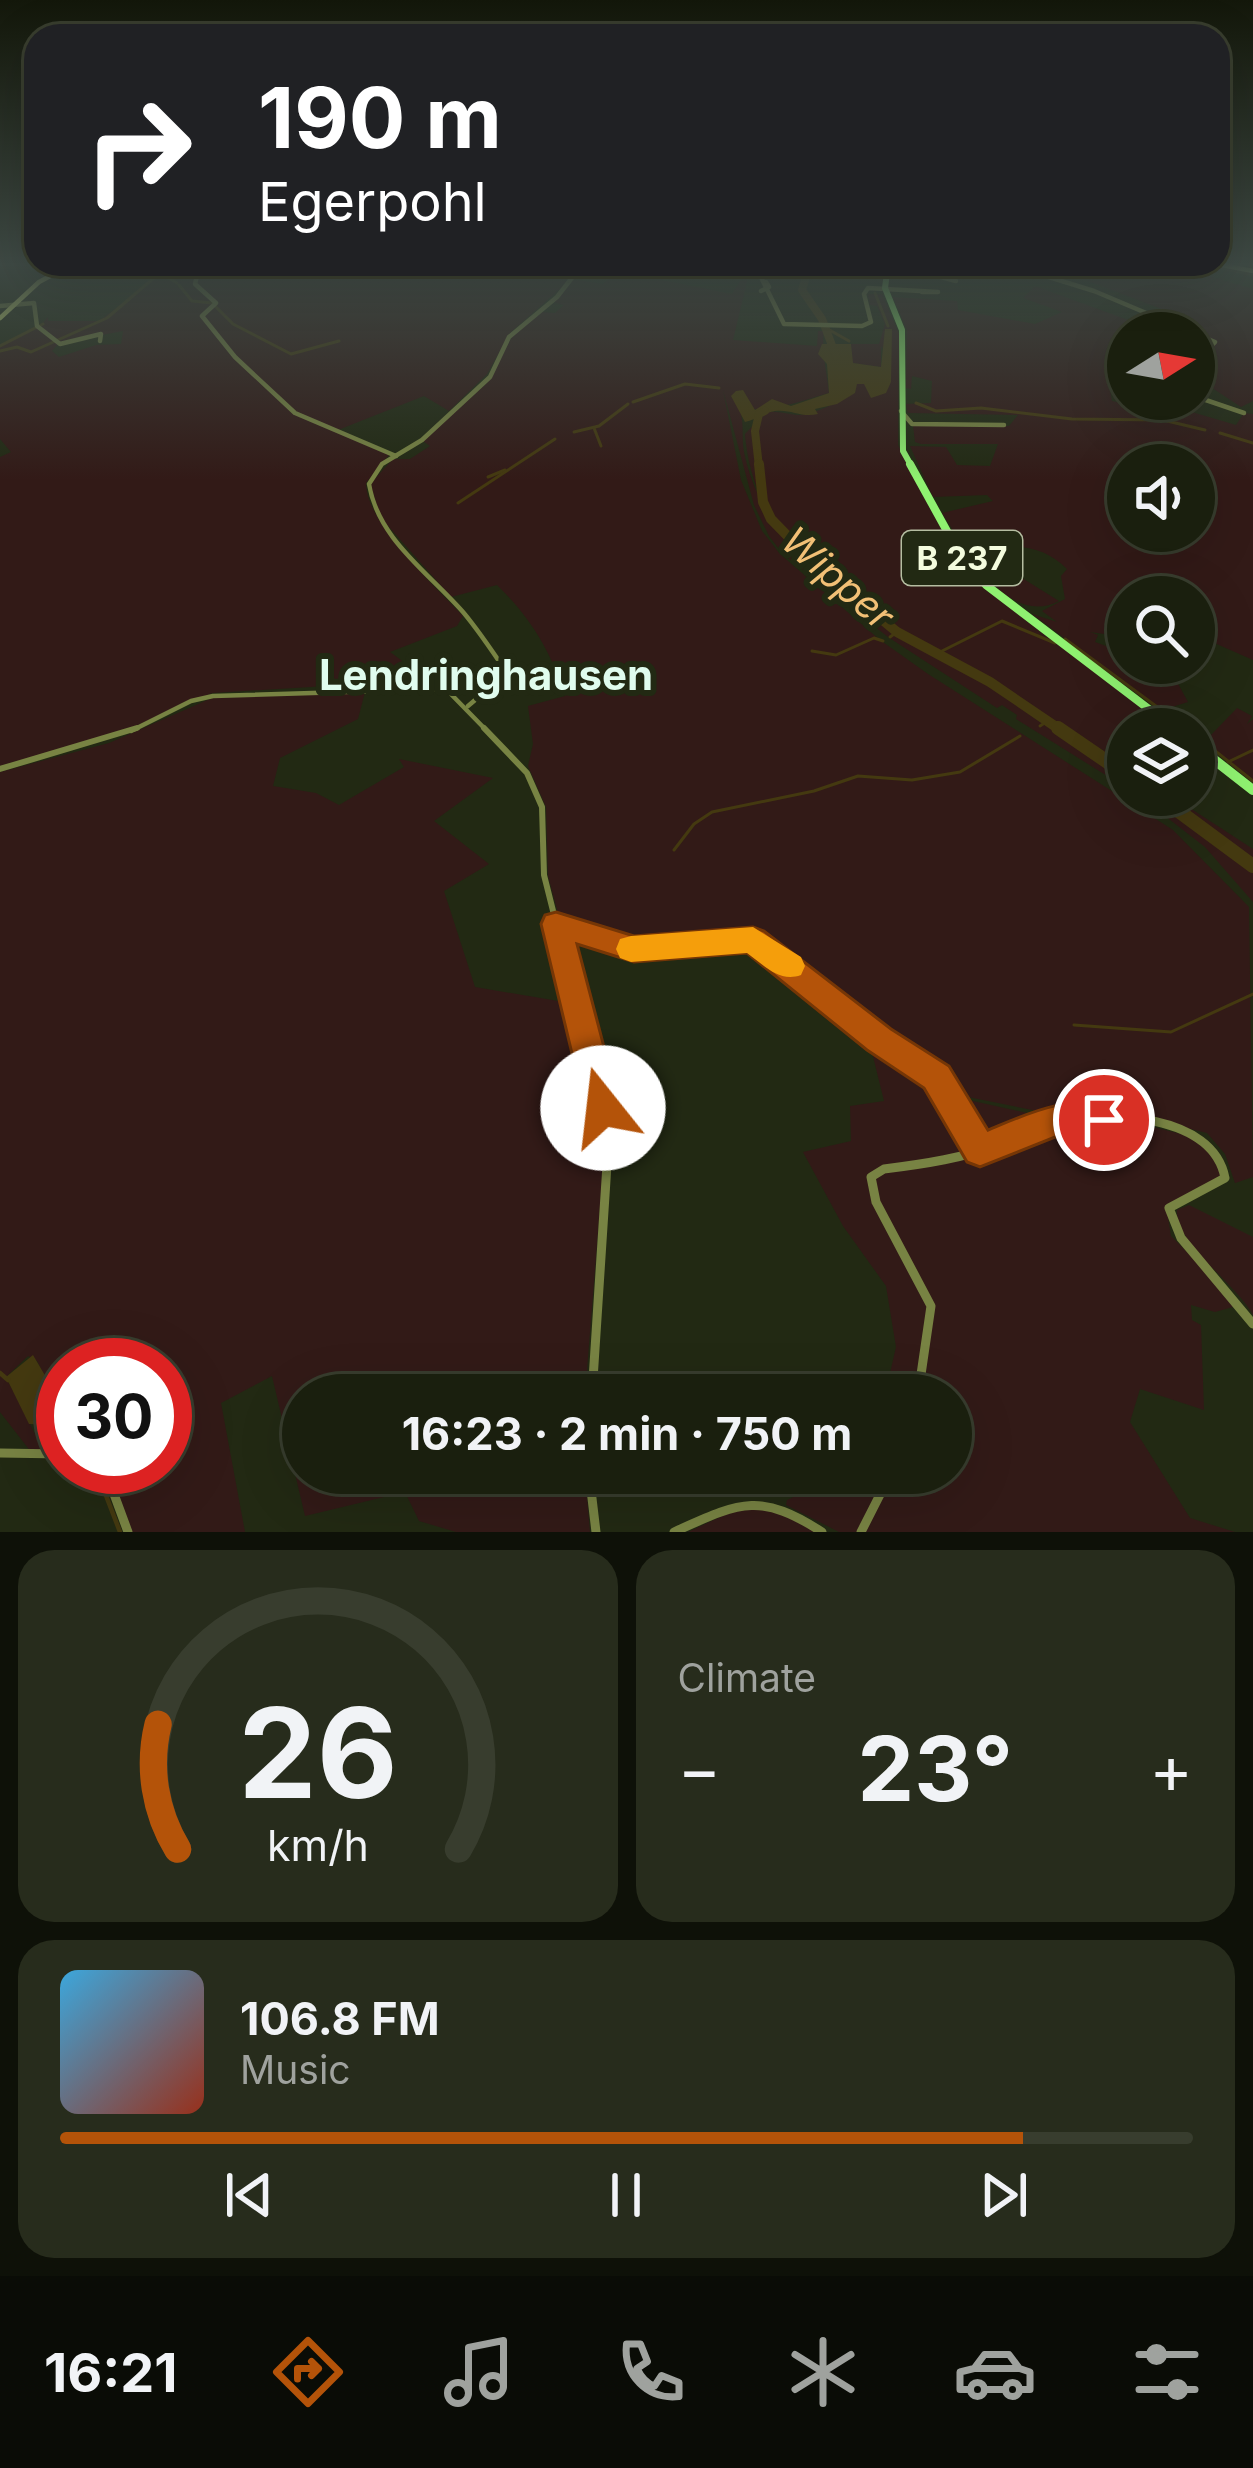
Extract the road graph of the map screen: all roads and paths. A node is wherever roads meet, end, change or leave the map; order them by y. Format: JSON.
{"nodes":[{"id":1,"x":50,"y":336,"type":"edge"},
{"id":2,"x":87,"y":336,"type":"edge"},
{"id":3,"x":100,"y":336,"type":"edge"},
{"id":4,"x":218,"y":336,"type":"edge"},
{"id":5,"x":510,"y":336,"type":"edge"},
{"id":6,"x":902,"y":336,"type":"edge"},
{"id":7,"x":100,"y":341,"type":"dead end"},
{"id":8,"x":1215,"y":403,"type":"edge"},
{"id":9,"x":901,"y":411,"type":"junction"},
{"id":10,"x":1244,"y":413,"type":"dead end"},
{"id":11,"x":1004,"y":425,"type":"dead end"},
{"id":12,"x":396,"y":456,"type":"junction"},
{"id":13,"x":468,"y":706,"type":"junction"},
{"id":14,"x":1147,"y":708,"type":"edge"},
{"id":15,"x":1215,"y":760,"type":"edge"},
{"id":16,"x":0,"y":770,"type":"edge"},
{"id":17,"x":1253,"y":790,"type":"edge"},
{"id":18,"x":556,"y":924,"type":"junction"},
{"id":19,"x":980,"y":1150,"type":"junction"},
{"id":20,"x":1253,"y":1324,"type":"edge"},
{"id":21,"x":593,"y":1374,"type":"edge"},
{"id":22,"x":921,"y":1374,"type":"edge"},
{"id":23,"x":0,"y":1453,"type":"edge"},
{"id":24,"x":36,"y":1454,"type":"edge"},
{"id":25,"x":114,"y":1494,"type":"edge"},
{"id":26,"x":592,"y":1494,"type":"edge"},
{"id":27,"x":882,"y":1494,"type":"edge"},
{"id":28,"x":128,"y":1532,"type":"edge"},
{"id":29,"x":596,"y":1532,"type":"edge"},
{"id":30,"x":674,"y":1532,"type":"edge"},
{"id":31,"x":822,"y":1532,"type":"edge"},
{"id":32,"x":860,"y":1532,"type":"edge"}],
"edges":[{"from":1,"to":2,"type":"street"},
{"from":3,"to":7,"type":"street"},
{"from":4,"to":12,"type":"street"},
{"from":5,"to":12,"type":"street"},
{"from":6,"to":9,"type":"main road","number":"B 237"},
{"from":8,"to":10,"type":"street"},
{"from":9,"to":11,"type":"street"},
{"from":9,"to":14,"type":"main road","number":"B 237"},
{"from":12,"to":13,"type":"street"},
{"from":13,"to":16,"type":"street"},
{"from":13,"to":18,"type":"street"},
{"from":15,"to":17,"type":"main road"},
{"from":18,"to":19,"type":"street"},
{"from":18,"to":21,"type":"street"},
{"from":19,"to":20,"type":"street"},
{"from":19,"to":22,"type":"street"},
{"from":23,"to":24,"type":"street"},
{"from":25,"to":28,"type":"street"},
{"from":26,"to":29,"type":"street"},
{"from":27,"to":32,"type":"street"},
{"from":30,"to":31,"type":"street"}]}
